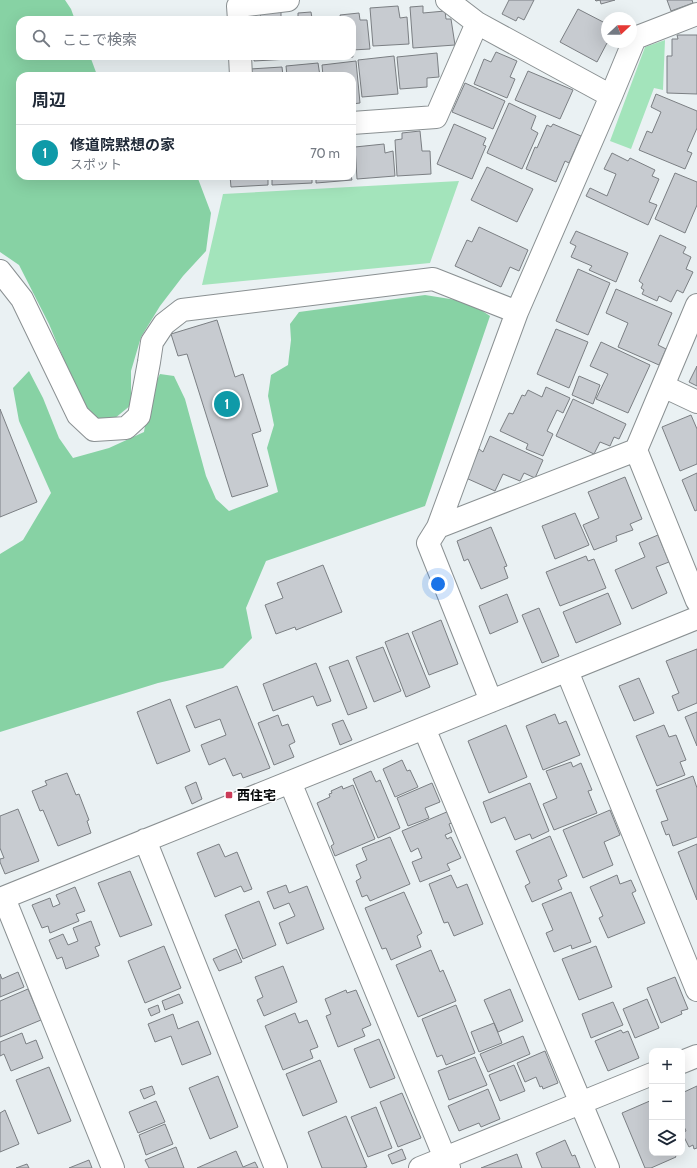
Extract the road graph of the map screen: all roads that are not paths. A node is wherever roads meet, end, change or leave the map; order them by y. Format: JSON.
{"nodes":[{"id":1,"x":288,"y":0,"type":"edge"},
{"id":2,"x":447,"y":0,"type":"edge"},
{"id":3,"x":697,"y":14,"type":"edge"},
{"id":4,"x":239,"y":16,"type":"edge"},
{"id":5,"x":477,"y":23,"type":"junction"},
{"id":6,"x":240,"y":60,"type":"edge"},
{"id":7,"x":241,"y":72,"type":"edge"},
{"id":8,"x":611,"y":96,"type":"junction"},
{"id":9,"x":356,"y":123,"type":"edge"},
{"id":10,"x":0,"y":271,"type":"edge"},
{"id":11,"x":697,"y":305,"type":"edge"},
{"id":12,"x":518,"y":312,"type":"junction"},
{"id":13,"x":663,"y":386,"type":"junction"},
{"id":14,"x":697,"y":402,"type":"edge"},
{"id":15,"x":636,"y":450,"type":"junction"},
{"id":16,"x":438,"y":527,"type":"junction"},
{"id":17,"x":697,"y":601,"type":"edge"},
{"id":18,"x":697,"y":618,"type":"edge"},
{"id":19,"x":567,"y":671,"type":"junction"},
{"id":20,"x":491,"y":701,"type":"junction"},
{"id":21,"x":424,"y":728,"type":"junction"},
{"id":22,"x":290,"y":782,"type":"junction"},
{"id":23,"x":145,"y":840,"type":"junction"},
{"id":24,"x":2,"y":898,"type":"edge"},
{"id":25,"x":697,"y":990,"type":"edge"},
{"id":26,"x":697,"y":1056,"type":"edge"},
{"id":27,"x":685,"y":1061,"type":"edge"},
{"id":28,"x":649,"y":1075,"type":"edge"},
{"id":29,"x":581,"y":1103,"type":"junction"},
{"id":30,"x":447,"y":1163,"type":"edge"},
{"id":31,"x":114,"y":1168,"type":"edge"},
{"id":32,"x":276,"y":1168,"type":"edge"},
{"id":33,"x":420,"y":1168,"type":"edge"},
{"id":34,"x":608,"y":1168,"type":"edge"}],
"edges":[{"from":1,"to":4,"type":"street"},
{"from":2,"to":5,"type":"street"},
{"from":3,"to":8,"type":"street"},
{"from":5,"to":8,"type":"street"},
{"from":5,"to":9,"type":"street"},
{"from":6,"to":7,"type":"street"},
{"from":8,"to":12,"type":"street"},
{"from":10,"to":12,"type":"street"},
{"from":11,"to":13,"type":"street"},
{"from":12,"to":16,"type":"street"},
{"from":13,"to":14,"type":"street"},
{"from":13,"to":15,"type":"street"},
{"from":15,"to":16,"type":"street"},
{"from":15,"to":17,"type":"street"},
{"from":16,"to":20,"type":"street"},
{"from":18,"to":19,"type":"street"},
{"from":19,"to":20,"type":"street"},
{"from":19,"to":25,"type":"street"},
{"from":20,"to":21,"type":"street"},
{"from":21,"to":22,"type":"street"},
{"from":21,"to":29,"type":"street"},
{"from":22,"to":23,"type":"street"},
{"from":22,"to":30,"type":"street"},
{"from":23,"to":24,"type":"street"},
{"from":23,"to":32,"type":"street"},
{"from":24,"to":31,"type":"street"},
{"from":26,"to":27,"type":"street"},
{"from":28,"to":29,"type":"street"},
{"from":29,"to":30,"type":"street"},
{"from":29,"to":34,"type":"street"},
{"from":30,"to":33,"type":"street"}]}
